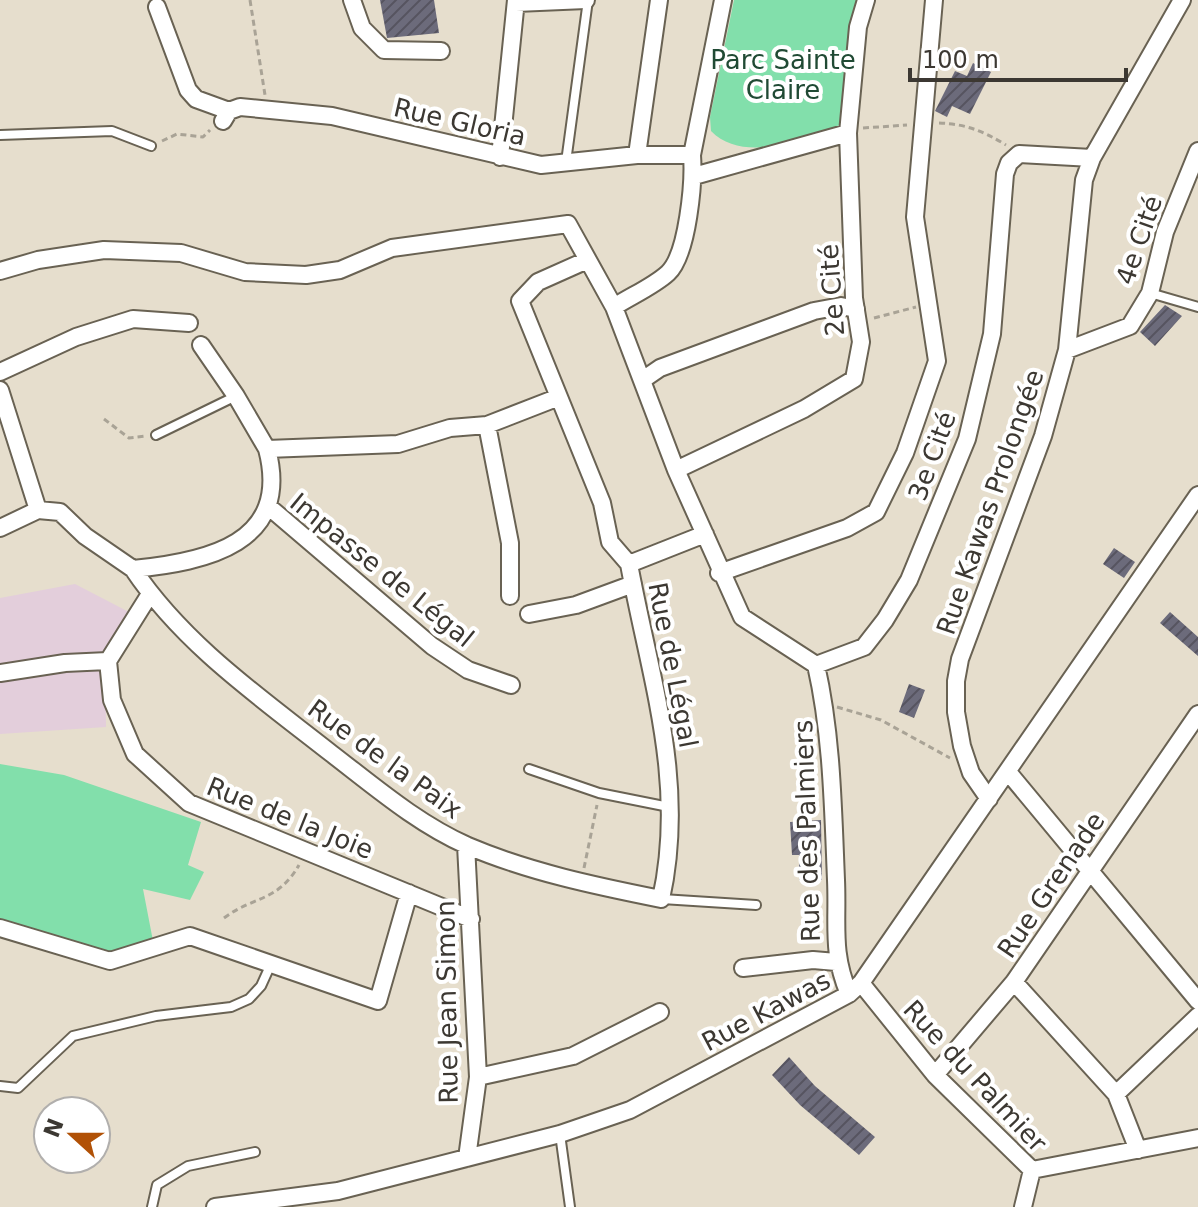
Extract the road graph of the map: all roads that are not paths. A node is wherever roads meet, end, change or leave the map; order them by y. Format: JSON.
{"nodes":[{"id":1,"x":352,"y":0,"type":"edge"},
{"id":2,"x":587,"y":0,"type":"edge"},
{"id":3,"x":659,"y":0,"type":"edge"},
{"id":4,"x":723,"y":0,"type":"edge"},
{"id":5,"x":866,"y":0,"type":"edge"},
{"id":6,"x":934,"y":0,"type":"edge"},
{"id":7,"x":1182,"y":0,"type":"edge"},
{"id":8,"x":516,"y":1,"type":"edge"},
{"id":9,"x":157,"y":7,"type":"dead end"},
{"id":10,"x":441,"y":51,"type":"dead end"},
{"id":11,"x":848,"y":133,"type":"junction"},
{"id":12,"x":0,"y":135,"type":"edge"},
{"id":13,"x":151,"y":146,"type":"road end"},
{"id":14,"x":1198,"y":151,"type":"edge"},
{"id":15,"x":637,"y":155,"type":"junction"},
{"id":16,"x":692,"y":155,"type":"junction"},
{"id":17,"x":500,"y":157,"type":"junction"},
{"id":18,"x":1092,"y":158,"type":"junction"},
{"id":19,"x":565,"y":163,"type":"junction"},
{"id":20,"x":694,"y":176,"type":"junction"},
{"id":21,"x":585,"y":261,"type":"junction"},
{"id":22,"x":0,"y":271,"type":"edge"},
{"id":23,"x":1150,"y":293,"type":"junction"},
{"id":24,"x":612,"y":304,"type":"junction"},
{"id":25,"x":1198,"y":307,"type":"edge"},
{"id":26,"x":856,"y":309,"type":"junction"},
{"id":27,"x":189,"y":323,"type":"dead end"},
{"id":28,"x":201,"y":345,"type":"dead end"},
{"id":29,"x":1067,"y":350,"type":"junction"},
{"id":30,"x":0,"y":372,"type":"edge"},
{"id":31,"x":644,"y":379,"type":"junction"},
{"id":32,"x":0,"y":390,"type":"edge"},
{"id":33,"x":236,"y":396,"type":"junction"},
{"id":34,"x":559,"y":397,"type":"junction"},
{"id":35,"x":487,"y":425,"type":"junction"},
{"id":36,"x":156,"y":435,"type":"road end"},
{"id":37,"x":267,"y":449,"type":"junction"},
{"id":38,"x":676,"y":470,"type":"junction"},
{"id":39,"x":1198,"y":495,"type":"edge"},
{"id":40,"x":269,"y":507,"type":"junction"},
{"id":41,"x":38,"y":510,"type":"junction"},
{"id":42,"x":0,"y":528,"type":"edge"},
{"id":43,"x":705,"y":534,"type":"junction"},
{"id":44,"x":629,"y":564,"type":"junction"},
{"id":45,"x":133,"y":569,"type":"junction"},
{"id":46,"x":719,"y":573,"type":"junction"},
{"id":47,"x":633,"y":584,"type":"junction"},
{"id":48,"x":150,"y":594,"type":"junction"},
{"id":49,"x":510,"y":596,"type":"dead end"},
{"id":50,"x":529,"y":614,"type":"dead end"},
{"id":51,"x":108,"y":661,"type":"junction"},
{"id":52,"x":816,"y":665,"type":"junction"},
{"id":53,"x":0,"y":673,"type":"edge"},
{"id":54,"x":511,"y":685,"type":"dead end"},
{"id":55,"x":1198,"y":714,"type":"edge"},
{"id":56,"x":529,"y":769,"type":"dead end"},
{"id":57,"x":1008,"y":772,"type":"junction"},
{"id":58,"x":989,"y":799,"type":"junction"},
{"id":59,"x":670,"y":807,"type":"junction"},
{"id":60,"x":466,"y":845,"type":"junction"},
{"id":61,"x":1089,"y":871,"type":"junction"},
{"id":62,"x":409,"y":893,"type":"junction"},
{"id":63,"x":661,"y":899,"type":"junction"},
{"id":64,"x":756,"y":905,"type":"dead end"},
{"id":65,"x":471,"y":919,"type":"junction"},
{"id":66,"x":0,"y":928,"type":"edge"},
{"id":67,"x":836,"y":962,"type":"junction"},
{"id":68,"x":271,"y":964,"type":"junction"},
{"id":69,"x":743,"y":968,"type":"dead end"},
{"id":70,"x":1014,"y":982,"type":"junction"},
{"id":71,"x":855,"y":989,"type":"junction"},
{"id":72,"x":1198,"y":1001,"type":"edge"},
{"id":73,"x":660,"y":1012,"type":"dead end"},
{"id":74,"x":1198,"y":1016,"type":"edge"},
{"id":75,"x":935,"y":1075,"type":"junction"},
{"id":76,"x":478,"y":1077,"type":"junction"},
{"id":77,"x":0,"y":1086,"type":"edge"},
{"id":78,"x":1116,"y":1094,"type":"junction"},
{"id":79,"x":560,"y":1134,"type":"junction"},
{"id":80,"x":1198,"y":1138,"type":"edge"},
{"id":81,"x":1138,"y":1150,"type":"junction"},
{"id":82,"x":255,"y":1152,"type":"dead end"},
{"id":83,"x":467,"y":1158,"type":"junction"},
{"id":84,"x":1032,"y":1170,"type":"junction"},
{"id":85,"x":338,"y":1191,"type":"junction"},
{"id":86,"x":152,"y":1207,"type":"edge"},
{"id":87,"x":215,"y":1207,"type":"edge"},
{"id":88,"x":349,"y":1207,"type":"edge"},
{"id":89,"x":570,"y":1207,"type":"edge"},
{"id":90,"x":1023,"y":1207,"type":"edge"}],
"edges":[{"from":1,"to":10,"type":"street"},
{"from":2,"to":8,"type":"street"},
{"from":2,"to":19,"type":"lane"},
{"from":3,"to":15,"type":"street"},
{"from":4,"to":16,"type":"street"},
{"from":5,"to":11,"type":"street","name":"2e Cité"},
{"from":6,"to":46,"type":"street","name":"3e Cité"},
{"from":7,"to":18,"type":"street","name":"Rue Kawas Prolongée"},
{"from":8,"to":17,"type":"street"},
{"from":9,"to":17,"type":"street","name":"Rue Gloria"},
{"from":11,"to":20,"type":"street"},
{"from":11,"to":26,"type":"street","name":"2e Cité"},
{"from":12,"to":13,"type":"lane"},
{"from":14,"to":23,"type":"street","name":"4e Cité"},
{"from":15,"to":16,"type":"street","name":"Rue Gloria"},
{"from":15,"to":19,"type":"street","name":"Rue Gloria"},
{"from":16,"to":20,"type":"street"},
{"from":17,"to":19,"type":"street","name":"Rue Gloria"},
{"from":18,"to":29,"type":"street","name":"Rue Kawas Prolongée"},
{"from":18,"to":52,"type":"street","name":"3e Cité"},
{"from":20,"to":24,"type":"street"},
{"from":21,"to":22,"type":"street"},
{"from":21,"to":24,"type":"street"},
{"from":21,"to":34,"type":"street","name":"Rue de Légal"},
{"from":23,"to":25,"type":"lane"},
{"from":23,"to":29,"type":"street","name":"4e Cité"},
{"from":24,"to":31,"type":"street"},
{"from":26,"to":31,"type":"street"},
{"from":26,"to":38,"type":"street","name":"2e Cité"},
{"from":27,"to":30,"type":"street"},
{"from":28,"to":33,"type":"street"},
{"from":29,"to":58,"type":"street","name":"Rue Kawas Prolongée"},
{"from":31,"to":38,"type":"street"},
{"from":32,"to":41,"type":"street"},
{"from":33,"to":36,"type":"lane"},
{"from":33,"to":37,"type":"street"},
{"from":34,"to":35,"type":"street"},
{"from":34,"to":44,"type":"street","name":"Rue de Légal"},
{"from":35,"to":37,"type":"street"},
{"from":35,"to":49,"type":"street"},
{"from":37,"to":40,"type":"street"},
{"from":38,"to":43,"type":"street"},
{"from":39,"to":57,"type":"street","name":"Rue Kawas"},
{"from":40,"to":45,"type":"street"},
{"from":40,"to":54,"type":"street","name":"Impasse de Légal"},
{"from":41,"to":42,"type":"street"},
{"from":41,"to":45,"type":"street"},
{"from":43,"to":44,"type":"street"},
{"from":43,"to":46,"type":"street"},
{"from":44,"to":47,"type":"street","name":"Rue de Légal"},
{"from":45,"to":48,"type":"street","name":"Rue de la Paix"},
{"from":46,"to":52,"type":"street"},
{"from":47,"to":50,"type":"street"},
{"from":47,"to":59,"type":"street","name":"Rue de Légal"},
{"from":48,"to":51,"type":"street"},
{"from":48,"to":60,"type":"street","name":"Rue de la Paix"},
{"from":51,"to":53,"type":"street"},
{"from":51,"to":62,"type":"street","name":"Rue de la Joie"},
{"from":52,"to":67,"type":"street","name":"Rue des Palmiers"},
{"from":55,"to":61,"type":"street","name":"Rue Grenade"},
{"from":56,"to":59,"type":"lane"},
{"from":57,"to":58,"type":"street","name":"Rue Kawas"},
{"from":57,"to":61,"type":"street"},
{"from":58,"to":71,"type":"street","name":"Rue Kawas"},
{"from":59,"to":63,"type":"street","name":"Rue de Légal"},
{"from":60,"to":63,"type":"street","name":"Rue de la Paix"},
{"from":60,"to":65,"type":"street","name":"Rue Jean Simon"},
{"from":61,"to":70,"type":"street","name":"Rue Grenade"},
{"from":61,"to":72,"type":"street"},
{"from":62,"to":65,"type":"street","name":"Rue de la Joie"},
{"from":62,"to":68,"type":"street"},
{"from":63,"to":64,"type":"lane"},
{"from":65,"to":76,"type":"street","name":"Rue Jean Simon"},
{"from":66,"to":68,"type":"street"},
{"from":67,"to":69,"type":"street"},
{"from":67,"to":71,"type":"street","name":"Rue des Palmiers"},
{"from":68,"to":77,"type":"lane"},
{"from":70,"to":75,"type":"street","name":"Rue Grenade"},
{"from":70,"to":78,"type":"street"},
{"from":71,"to":75,"type":"street","name":"Rue du Palmier"},
{"from":71,"to":79,"type":"street","name":"Rue Kawas"},
{"from":73,"to":76,"type":"street"},
{"from":74,"to":78,"type":"street"},
{"from":75,"to":84,"type":"street","name":"Rue du Palmier"},
{"from":76,"to":83,"type":"street","name":"Rue Jean Simon"},
{"from":78,"to":81,"type":"street"},
{"from":79,"to":83,"type":"street","name":"Rue Kawas"},
{"from":79,"to":89,"type":"lane"},
{"from":80,"to":81,"type":"street"},
{"from":81,"to":84,"type":"street"},
{"from":82,"to":86,"type":"lane"},
{"from":83,"to":85,"type":"street","name":"Rue Kawas"},
{"from":84,"to":90,"type":"street","name":"Rue du Palmier"},
{"from":85,"to":87,"type":"street","name":"Rue Kawas"},
{"from":85,"to":88,"type":"street"}]}
